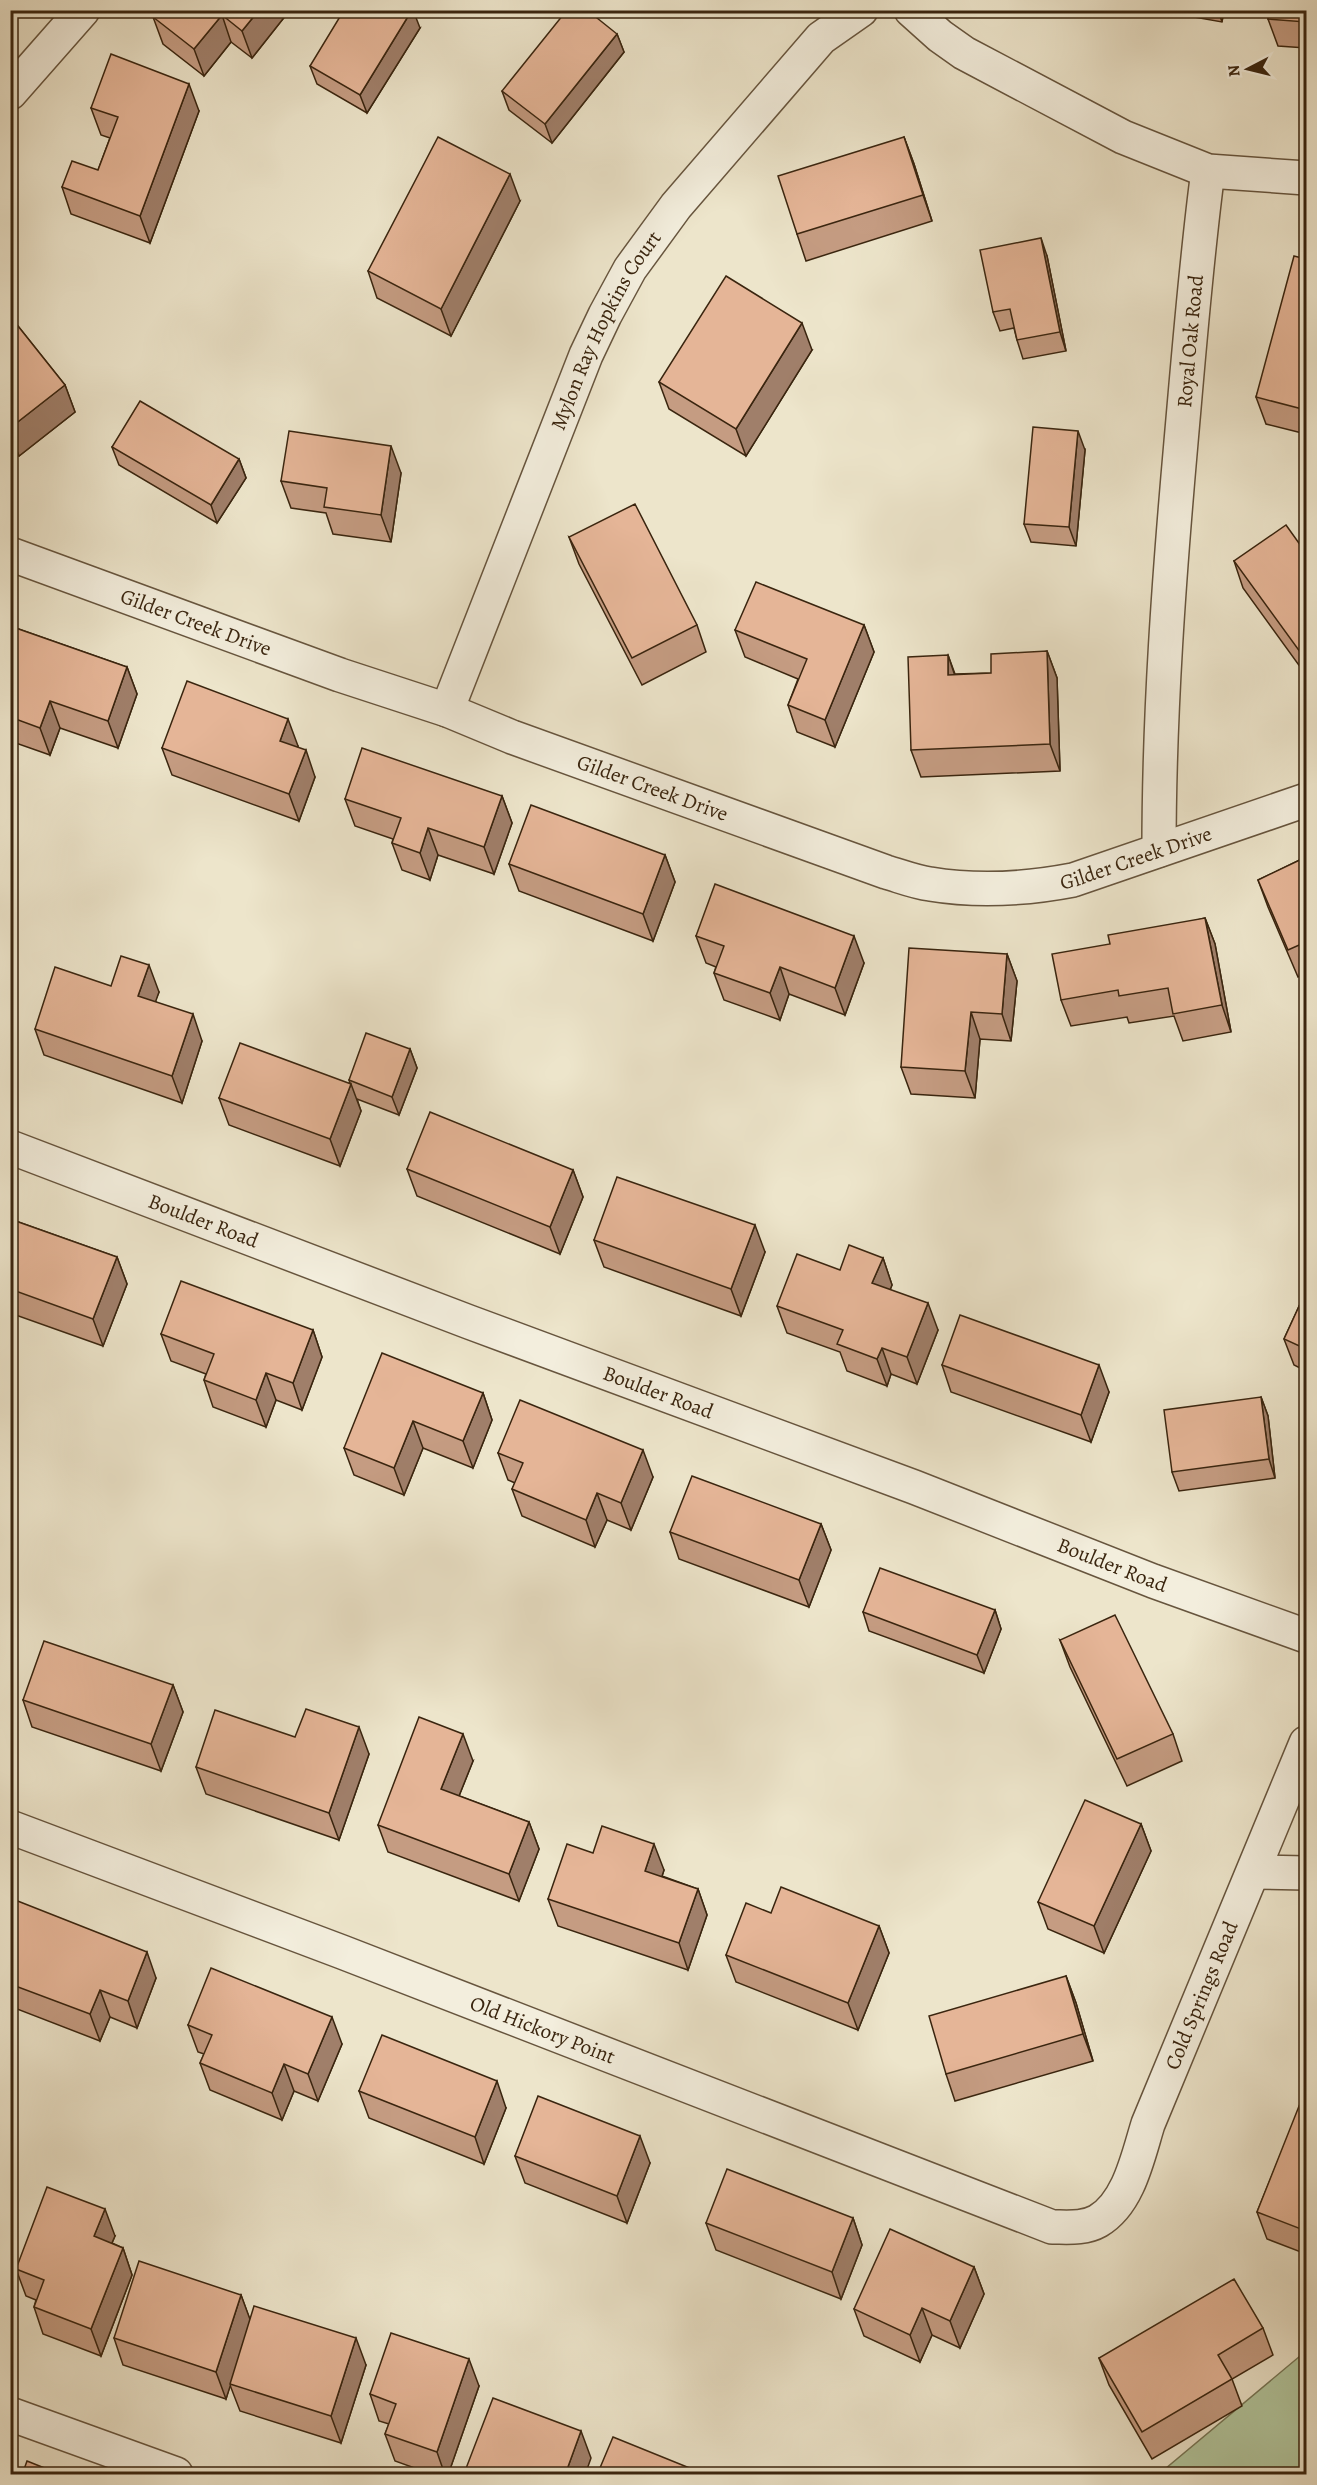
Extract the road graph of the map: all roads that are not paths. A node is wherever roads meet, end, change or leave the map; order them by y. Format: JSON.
{"nodes":[{"id":1,"x":83,"y":10,"type":"edge"},
{"id":2,"x":861,"y":10,"type":"edge"},
{"id":3,"x":911,"y":10,"type":"edge"},
{"id":4,"x":10,"y":93,"type":"edge"},
{"id":5,"x":1208,"y":171,"type":"junction"},
{"id":6,"x":1306,"y":178,"type":"edge"},
{"id":7,"x":10,"y":554,"type":"edge"},
{"id":8,"x":447,"y":710,"type":"junction"},
{"id":9,"x":1306,"y":800,"type":"edge"},
{"id":10,"x":1159,"y":850,"type":"junction"},
{"id":11,"x":10,"y":1147,"type":"edge"},
{"id":12,"x":1306,"y":1636,"type":"edge"},
{"id":13,"x":1306,"y":1743,"type":"edge"},
{"id":14,"x":10,"y":1827,"type":"edge"},
{"id":15,"x":1254,"y":1872,"type":"junction"},
{"id":16,"x":1306,"y":1873,"type":"edge"},
{"id":17,"x":1077,"y":2227,"type":"joint"},
{"id":18,"x":10,"y":2414,"type":"edge"},
{"id":19,"x":176,"y":2475,"type":"edge"}],
"edges":[{"from":1,"to":4,"type":"street"},
{"from":2,"to":8,"type":"street","name":"Mylon Ray Hopkins Court"},
{"from":3,"to":5,"type":"street"},
{"from":5,"to":6,"type":"street"},
{"from":5,"to":10,"type":"street","name":"Royal Oak Road"},
{"from":7,"to":8,"type":"street","name":"Gilder Creek Drive"},
{"from":8,"to":10,"type":"street","name":"Gilder Creek Drive"},
{"from":9,"to":10,"type":"street","name":"Gilder Creek Drive"},
{"from":11,"to":12,"type":"street","name":"Boulder Road"},
{"from":13,"to":15,"type":"street","name":"Cold Springs Road"},
{"from":14,"to":17,"type":"street","name":"Old Hickory Point"},
{"from":15,"to":16,"type":"street"},
{"from":15,"to":17,"type":"street","name":"Cold Springs Road"},
{"from":18,"to":19,"type":"street"}]}
